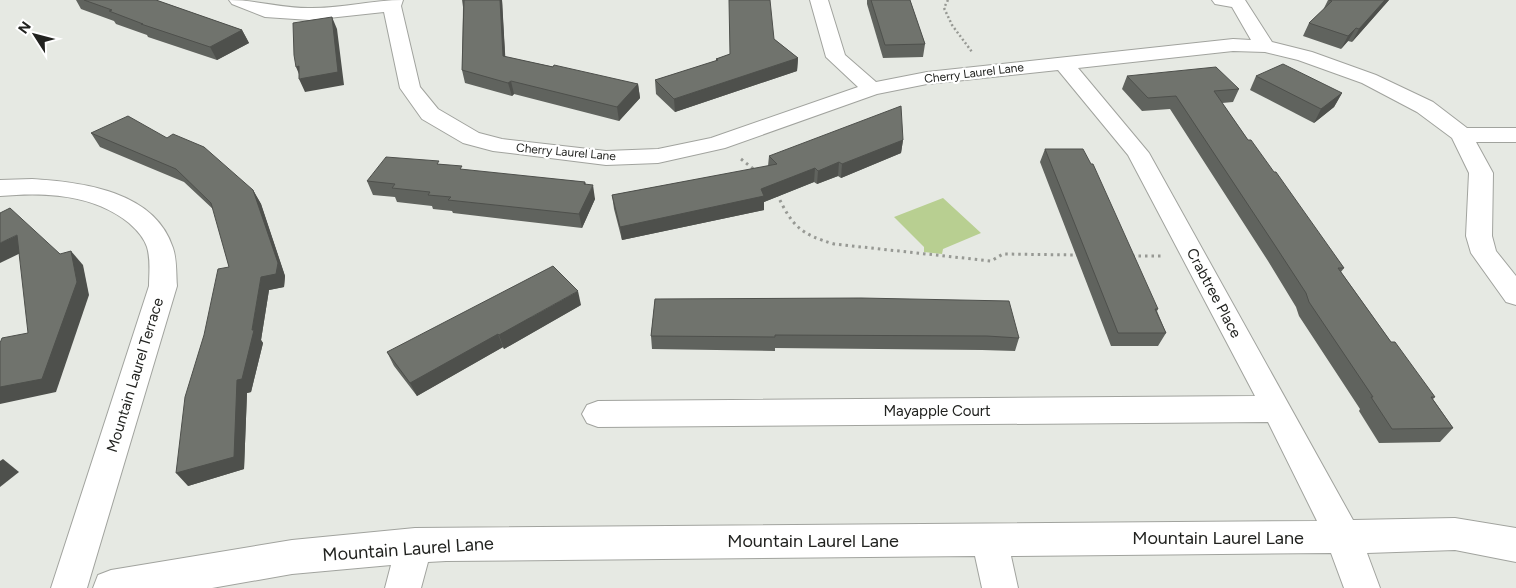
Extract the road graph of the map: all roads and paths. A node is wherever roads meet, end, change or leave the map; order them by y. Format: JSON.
{"nodes":[{"id":1,"x":238,"y":0,"type":"edge"},
{"id":2,"x":819,"y":0,"type":"edge"},
{"id":3,"x":948,"y":0,"type":"edge"},
{"id":4,"x":1233,"y":1,"type":"edge"},
{"id":5,"x":393,"y":3,"type":"edge"},
{"id":6,"x":1265,"y":46,"type":"junction"},
{"id":7,"x":1063,"y":63,"type":"junction"},
{"id":8,"x":986,"y":71,"type":"junction"},
{"id":9,"x":872,"y":88,"type":"junction"},
{"id":10,"x":1461,"y":135,"type":"junction"},
{"id":11,"x":1516,"y":135,"type":"edge"},
{"id":12,"x":723,"y":141,"type":"junction"},
{"id":13,"x":761,"y":176,"type":"edge"},
{"id":14,"x":0,"y":188,"type":"edge"},
{"id":15,"x":775,"y":190,"type":"edge"},
{"id":16,"x":1082,"y":255,"type":"edge"},
{"id":17,"x":1132,"y":256,"type":"edge"},
{"id":18,"x":1194,"y":256,"type":"junction"},
{"id":19,"x":1516,"y":295,"type":"edge"},
{"id":20,"x":1277,"y":409,"type":"junction"},
{"id":21,"x":598,"y":414,"type":"dead end"},
{"id":22,"x":1343,"y":537,"type":"junction"},
{"id":23,"x":990,"y":540,"type":"junction"},
{"id":24,"x":415,"y":545,"type":"junction"},
{"id":25,"x":1516,"y":545,"type":"edge"},
{"id":26,"x":69,"y":588,"type":"edge"},
{"id":27,"x":111,"y":588,"type":"edge"},
{"id":28,"x":403,"y":588,"type":"edge"},
{"id":29,"x":1000,"y":588,"type":"edge"},
{"id":30,"x":1362,"y":588,"type":"edge"}],
"edges":[{"from":1,"to":5,"type":"street"},
{"from":2,"to":9,"type":"street"},
{"from":3,"to":8,"type":"path"},
{"from":4,"to":6,"type":"street"},
{"from":5,"to":12,"type":"street","name":"Cherry Laurel Lane"},
{"from":6,"to":7,"type":"street","name":"Cherry Laurel Lane"},
{"from":6,"to":10,"type":"street","name":"Cherry Laurel Lane"},
{"from":7,"to":8,"type":"street","name":"Cherry Laurel Lane"},
{"from":7,"to":18,"type":"street","name":"Crabtree Place"},
{"from":8,"to":9,"type":"street","name":"Cherry Laurel Lane"},
{"from":9,"to":12,"type":"street","name":"Cherry Laurel Lane"},
{"from":10,"to":11,"type":"street"},
{"from":10,"to":19,"type":"street","name":"Cherry Laurel Lane"},
{"from":12,"to":13,"type":"path"},
{"from":14,"to":26,"type":"street","name":"Mountain Laurel Terrace"},
{"from":15,"to":16,"type":"path"},
{"from":17,"to":18,"type":"path"},
{"from":18,"to":20,"type":"street","name":"Crabtree Place"},
{"from":20,"to":21,"type":"street","name":"Mayapple Court"},
{"from":20,"to":22,"type":"street","name":"Crabtree Place"},
{"from":22,"to":23,"type":"street","name":"Mountain Laurel Lane"},
{"from":22,"to":25,"type":"street","name":"Mountain Laurel Lane"},
{"from":22,"to":30,"type":"street","name":"Crabtree Place"},
{"from":23,"to":24,"type":"street","name":"Mountain Laurel Lane"},
{"from":23,"to":29,"type":"street"},
{"from":24,"to":27,"type":"street","name":"Mountain Laurel Lane"},
{"from":24,"to":28,"type":"street"}]}
